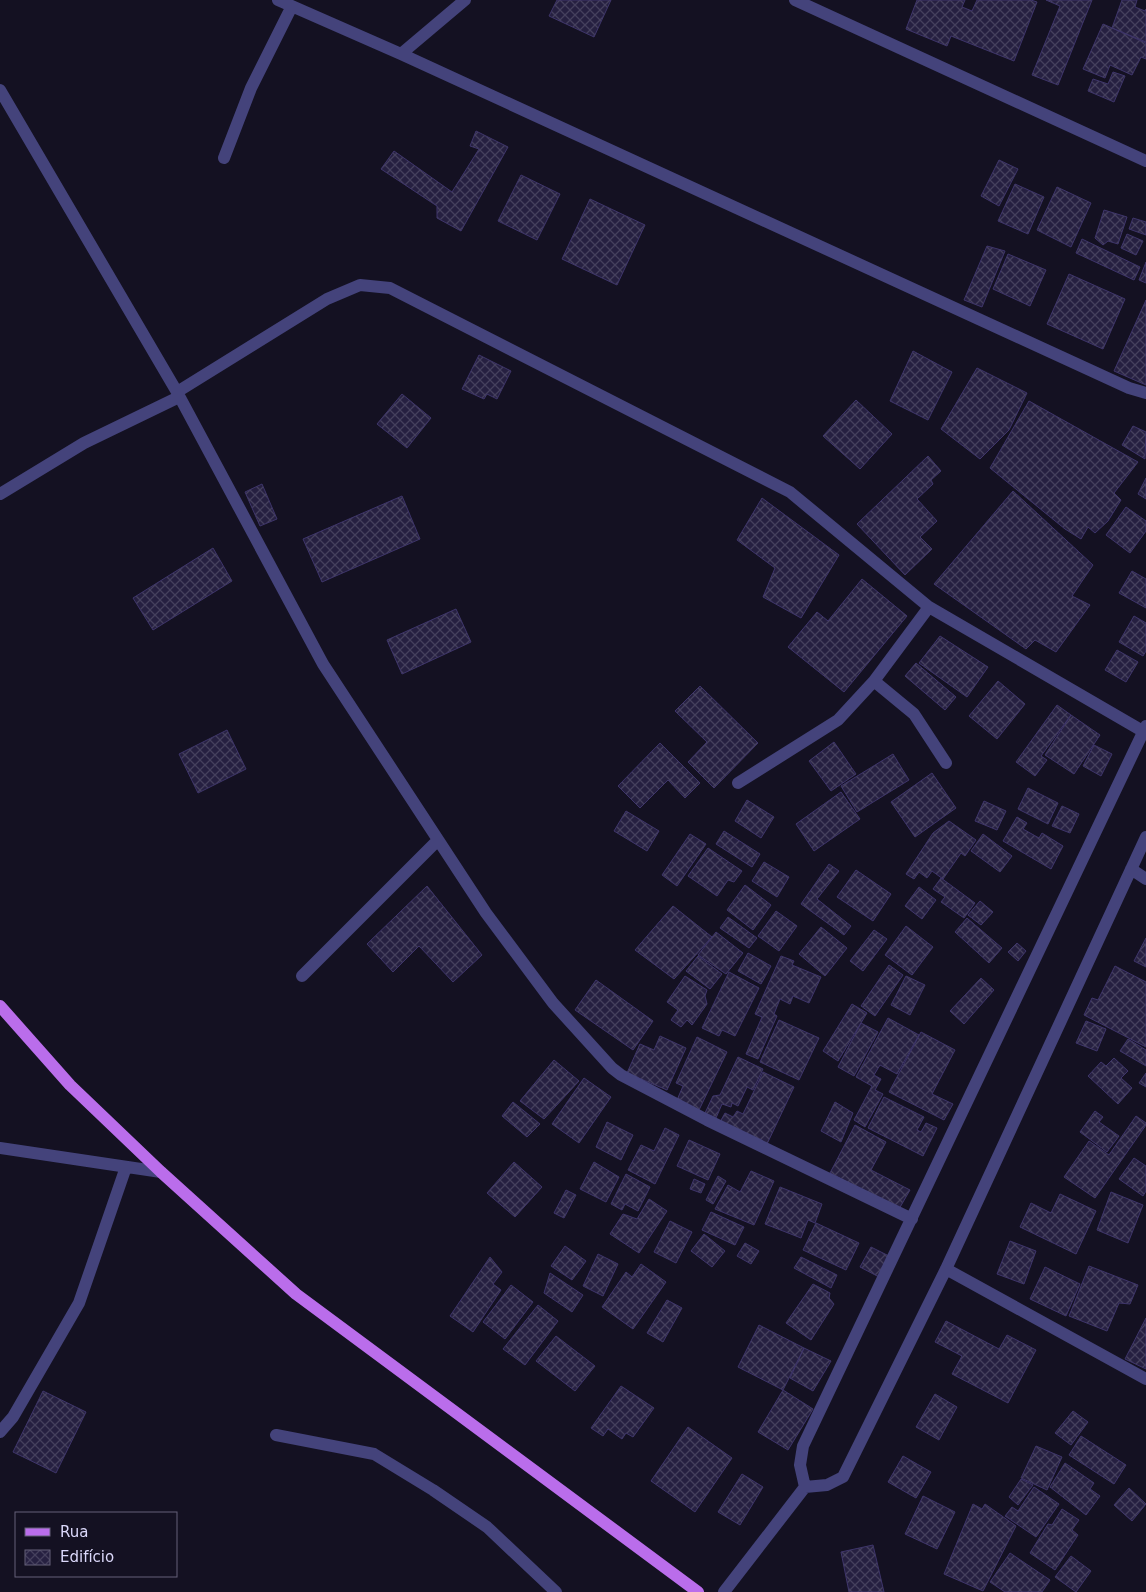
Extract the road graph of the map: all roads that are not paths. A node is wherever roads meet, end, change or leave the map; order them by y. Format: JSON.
{"nodes":[{"id":1,"x":278,"y":0,"type":"edge"},
{"id":2,"x":465,"y":0,"type":"edge"},
{"id":3,"x":795,"y":0,"type":"edge"},
{"id":4,"x":292,"y":6,"type":"junction"},
{"id":5,"x":401,"y":54,"type":"junction"},
{"id":6,"x":0,"y":90,"type":"edge"},
{"id":7,"x":224,"y":158,"type":"dead end"},
{"id":8,"x":1146,"y":161,"type":"edge"},
{"id":9,"x":1146,"y":393,"type":"edge"},
{"id":10,"x":178,"y":395,"type":"junction"},
{"id":11,"x":0,"y":494,"type":"edge"},
{"id":12,"x":928,"y":607,"type":"junction"},
{"id":13,"x":874,"y":682,"type":"junction"},
{"id":14,"x":1145,"y":730,"type":"edge"},
{"id":15,"x":946,"y":763,"type":"dead end"},
{"id":16,"x":738,"y":783,"type":"dead end"},
{"id":17,"x":1146,"y":837,"type":"edge"},
{"id":18,"x":438,"y":840,"type":"junction"},
{"id":19,"x":1131,"y":869,"type":"junction"},
{"id":20,"x":1146,"y":879,"type":"edge"},
{"id":21,"x":302,"y":976,"type":"dead end"},
{"id":22,"x":0,"y":1006,"type":"edge"},
{"id":23,"x":0,"y":1148,"type":"edge"},
{"id":24,"x":126,"y":1167,"type":"junction"},
{"id":25,"x":161,"y":1172,"type":"junction"},
{"id":26,"x":912,"y":1219,"type":"junction"},
{"id":27,"x":946,"y":1268,"type":"junction"},
{"id":28,"x":1146,"y":1379,"type":"edge"},
{"id":29,"x":0,"y":1432,"type":"edge"},
{"id":30,"x":276,"y":1435,"type":"dead end"},
{"id":31,"x":805,"y":1488,"type":"junction"},
{"id":32,"x":556,"y":1592,"type":"edge"},
{"id":33,"x":698,"y":1592,"type":"edge"},
{"id":34,"x":724,"y":1592,"type":"edge"}],
"edges":[{"from":1,"to":4,"type":"street"},
{"from":2,"to":5,"type":"street"},
{"from":3,"to":8,"type":"street"},
{"from":4,"to":5,"type":"street"},
{"from":4,"to":7,"type":"street"},
{"from":5,"to":9,"type":"street"},
{"from":6,"to":10,"type":"street"},
{"from":10,"to":11,"type":"street"},
{"from":10,"to":12,"type":"street"},
{"from":10,"to":18,"type":"street"},
{"from":12,"to":13,"type":"street"},
{"from":12,"to":14,"type":"street"},
{"from":13,"to":15,"type":"street"},
{"from":13,"to":16,"type":"street"},
{"from":14,"to":26,"type":"street"},
{"from":17,"to":19,"type":"street"},
{"from":18,"to":21,"type":"street"},
{"from":18,"to":26,"type":"street"},
{"from":19,"to":20,"type":"street"},
{"from":19,"to":27,"type":"street"},
{"from":22,"to":25,"type":"main road"},
{"from":23,"to":24,"type":"street"},
{"from":24,"to":25,"type":"street"},
{"from":24,"to":29,"type":"street"},
{"from":25,"to":33,"type":"main road"},
{"from":26,"to":31,"type":"street"},
{"from":27,"to":28,"type":"street"},
{"from":27,"to":31,"type":"street"},
{"from":30,"to":32,"type":"street"},
{"from":31,"to":34,"type":"street"}]}
